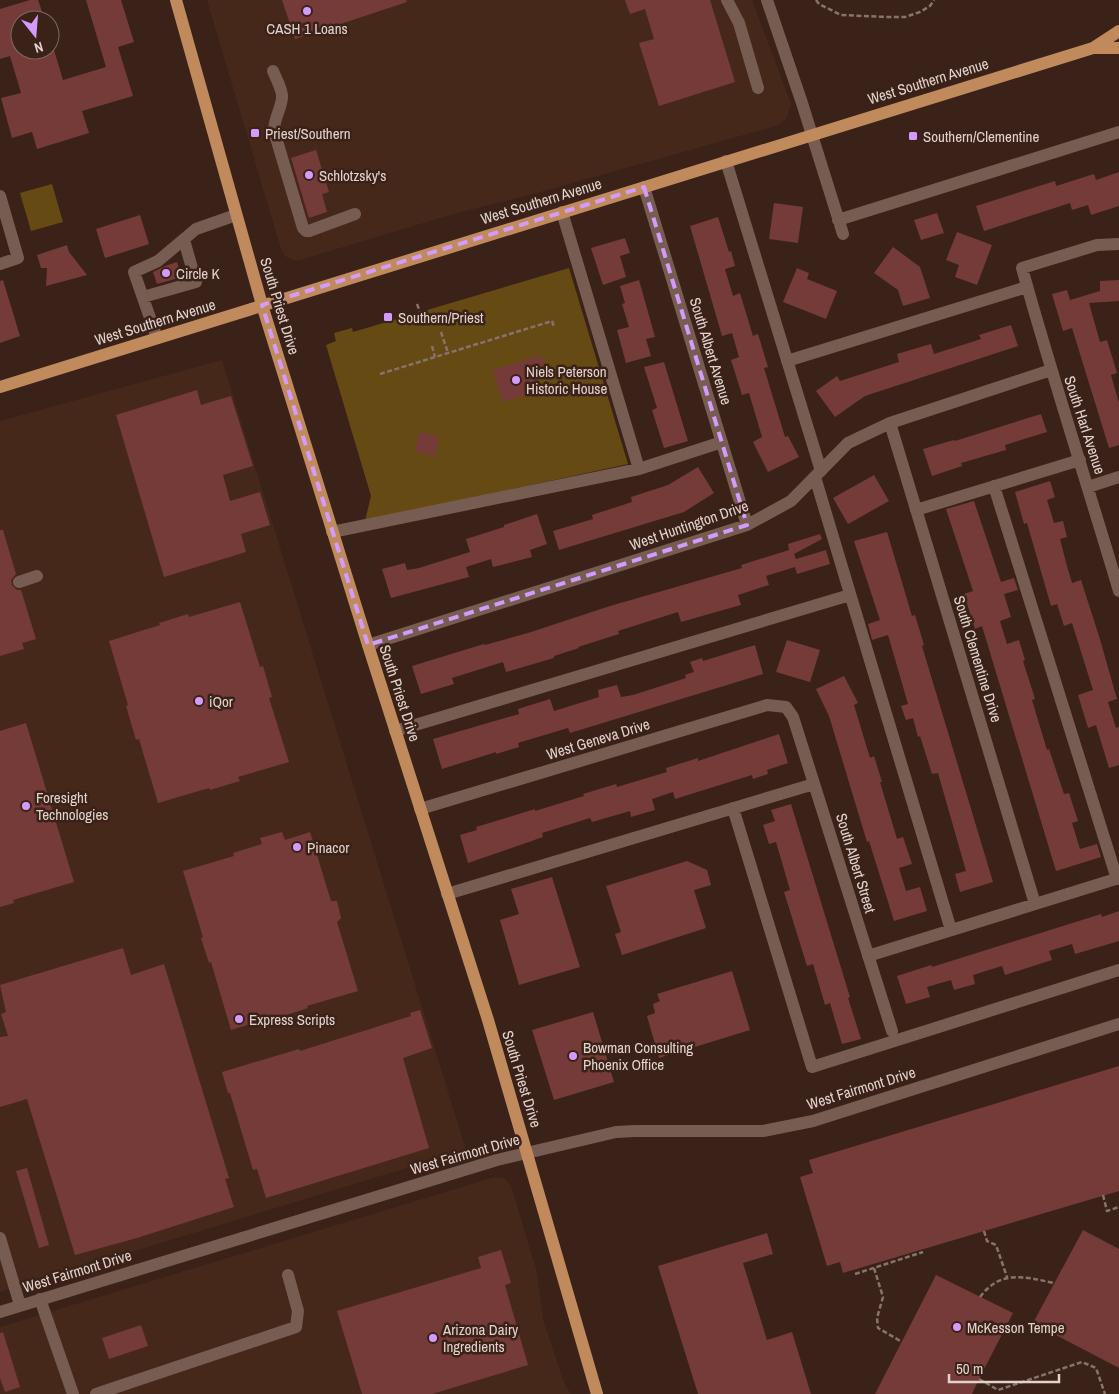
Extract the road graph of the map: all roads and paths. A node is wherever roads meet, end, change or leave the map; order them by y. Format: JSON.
{"nodes":[{"id":1,"x":176,"y":0,"type":"edge"},
{"id":2,"x":727,"y":0,"type":"edge"},
{"id":3,"x":767,"y":0,"type":"edge"},
{"id":4,"x":816,"y":0,"type":"edge"},
{"id":5,"x":934,"y":0,"type":"edge"},
{"id":6,"x":1119,"y":31,"type":"edge"},
{"id":7,"x":1093,"y":48,"type":"junction"},
{"id":8,"x":1119,"y":48,"type":"edge"},
{"id":9,"x":273,"y":71,"type":"dead end"},
{"id":10,"x":758,"y":88,"type":"dead end"},
{"id":11,"x":1119,"y":132,"type":"edge"},
{"id":12,"x":812,"y":134,"type":"junction"},
{"id":13,"x":726,"y":161,"type":"junction"},
{"id":14,"x":644,"y":187,"type":"junction"},
{"id":15,"x":0,"y":196,"type":"edge"},
{"id":16,"x":562,"y":212,"type":"junction"},
{"id":17,"x":355,"y":214,"type":"dead end"},
{"id":18,"x":236,"y":215,"type":"junction"},
{"id":19,"x":838,"y":220,"type":"junction"},
{"id":20,"x":843,"y":234,"type":"dead end"},
{"id":21,"x":184,"y":240,"type":"junction"},
{"id":22,"x":1119,"y":244,"type":"edge"},
{"id":23,"x":0,"y":264,"type":"edge"},
{"id":24,"x":1027,"y":287,"type":"junction"},
{"id":25,"x":143,"y":297,"type":"junction"},
{"id":26,"x":417,"y":304,"type":"dead end"},
{"id":27,"x":262,"y":305,"type":"junction"},
{"id":28,"x":425,"y":325,"type":"dead end"},
{"id":29,"x":554,"y":327,"type":"dead end"},
{"id":30,"x":442,"y":332,"type":"dead end"},
{"id":31,"x":157,"y":338,"type":"junction"},
{"id":32,"x":432,"y":346,"type":"dead end"},
{"id":33,"x":448,"y":353,"type":"junction"},
{"id":34,"x":435,"y":357,"type":"junction"},
{"id":35,"x":787,"y":361,"type":"junction"},
{"id":36,"x":1051,"y":370,"type":"junction"},
{"id":37,"x":380,"y":374,"type":"dead end"},
{"id":38,"x":0,"y":386,"type":"edge"},
{"id":39,"x":890,"y":423,"type":"junction"},
{"id":40,"x":722,"y":442,"type":"junction"},
{"id":41,"x":1080,"y":460,"type":"junction"},
{"id":42,"x":639,"y":469,"type":"junction"},
{"id":43,"x":818,"y":474,"type":"junction"},
{"id":44,"x":1119,"y":477,"type":"edge"},
{"id":45,"x":994,"y":486,"type":"junction"},
{"id":46,"x":1088,"y":487,"type":"junction"},
{"id":47,"x":916,"y":510,"type":"junction"},
{"id":48,"x":747,"y":526,"type":"junction"},
{"id":49,"x":332,"y":532,"type":"junction"},
{"id":50,"x":37,"y":576,"type":"dead end"},
{"id":51,"x":19,"y":582,"type":"dead end"},
{"id":52,"x":1119,"y":591,"type":"edge"},
{"id":53,"x":850,"y":595,"type":"junction"},
{"id":54,"x":368,"y":644,"type":"junction"},
{"id":55,"x":786,"y":707,"type":"joint"},
{"id":56,"x":395,"y":731,"type":"junction"},
{"id":57,"x":814,"y":784,"type":"junction"},
{"id":58,"x":733,"y":808,"type":"junction"},
{"id":59,"x":420,"y":810,"type":"junction"},
{"id":60,"x":1118,"y":878,"type":"edge"},
{"id":61,"x":447,"y":894,"type":"junction"},
{"id":62,"x":1035,"y":904,"type":"junction"},
{"id":63,"x":951,"y":930,"type":"junction"},
{"id":64,"x":868,"y":956,"type":"junction"},
{"id":65,"x":1119,"y":970,"type":"edge"},
{"id":66,"x":1119,"y":1024,"type":"edge"},
{"id":67,"x":892,"y":1031,"type":"dead end"},
{"id":68,"x":527,"y":1153,"type":"junction"},
{"id":69,"x":1102,"y":1195,"type":"dead end"},
{"id":70,"x":1119,"y":1207,"type":"edge"},
{"id":71,"x":984,"y":1231,"type":"dead end"},
{"id":72,"x":0,"y":1238,"type":"edge"},
{"id":73,"x":923,"y":1252,"type":"dead end"},
{"id":74,"x":874,"y":1268,"type":"junction"},
{"id":75,"x":854,"y":1274,"type":"dead end"},
{"id":76,"x":288,"y":1275,"type":"dead end"},
{"id":77,"x":1007,"y":1277,"type":"junction"},
{"id":78,"x":1054,"y":1283,"type":"dead end"},
{"id":79,"x":980,"y":1297,"type":"dead end"},
{"id":80,"x":40,"y":1299,"type":"junction"},
{"id":81,"x":20,"y":1305,"type":"junction"},
{"id":82,"x":0,"y":1312,"type":"edge"},
{"id":83,"x":902,"y":1342,"type":"dead end"},
{"id":84,"x":979,"y":1379,"type":"dead end"},
{"id":85,"x":998,"y":1390,"type":"junction"},
{"id":86,"x":73,"y":1394,"type":"edge"},
{"id":87,"x":96,"y":1394,"type":"edge"},
{"id":88,"x":596,"y":1394,"type":"edge"},
{"id":89,"x":999,"y":1394,"type":"edge"},
{"id":90,"x":1105,"y":1394,"type":"edge"}],
"edges":[{"from":1,"to":18,"type":"main road","name":"South Priest Drive"},
{"from":2,"to":10,"type":"street"},
{"from":3,"to":12,"type":"street"},
{"from":4,"to":5,"type":"path"},
{"from":6,"to":7,"type":"main road","name":"West Southern Avenue"},
{"from":7,"to":8,"type":"main road","name":"West Southern Avenue"},
{"from":7,"to":12,"type":"main road","name":"West Southern Avenue"},
{"from":9,"to":17,"type":"street"},
{"from":11,"to":19,"type":"street"},
{"from":12,"to":13,"type":"main road","name":"West Southern Avenue"},
{"from":12,"to":19,"type":"street"},
{"from":13,"to":14,"type":"main road","name":"West Southern Avenue"},
{"from":13,"to":35,"type":"street"},
{"from":14,"to":16,"type":"main road","name":"West Southern Avenue"},
{"from":14,"to":40,"type":"street","name":"South Albert Avenue"},
{"from":15,"to":23,"type":"street"},
{"from":16,"to":27,"type":"main road","name":"West Southern Avenue"},
{"from":16,"to":42,"type":"street"},
{"from":18,"to":21,"type":"street"},
{"from":18,"to":27,"type":"main road","name":"South Priest Drive"},
{"from":19,"to":20,"type":"street"},
{"from":21,"to":25,"type":"street"},
{"from":21,"to":25,"type":"street"},
{"from":22,"to":24,"type":"street","name":"South Harl Avenue"},
{"from":24,"to":35,"type":"street"},
{"from":24,"to":36,"type":"street","name":"South Harl Avenue"},
{"from":25,"to":31,"type":"street"},
{"from":26,"to":28,"type":"path"},
{"from":27,"to":31,"type":"main road","name":"West Southern Avenue"},
{"from":27,"to":49,"type":"main road","name":"South Priest Drive"},
{"from":29,"to":33,"type":"path"},
{"from":30,"to":33,"type":"path"},
{"from":31,"to":38,"type":"main road","name":"West Southern Avenue"},
{"from":32,"to":34,"type":"path"},
{"from":33,"to":34,"type":"path"},
{"from":34,"to":37,"type":"path"},
{"from":35,"to":43,"type":"street"},
{"from":36,"to":39,"type":"street","name":"West Huntington Drive"},
{"from":36,"to":41,"type":"street","name":"South Harl Avenue"},
{"from":39,"to":43,"type":"street","name":"West Huntington Drive"},
{"from":39,"to":47,"type":"street","name":"South Clementine Drive"},
{"from":40,"to":42,"type":"street"},
{"from":40,"to":48,"type":"street","name":"South Albert Avenue"},
{"from":41,"to":45,"type":"street"},
{"from":41,"to":46,"type":"street","name":"South Harl Avenue"},
{"from":42,"to":49,"type":"street"},
{"from":43,"to":48,"type":"street","name":"West Huntington Drive"},
{"from":43,"to":53,"type":"street"},
{"from":44,"to":46,"type":"street"},
{"from":45,"to":47,"type":"street"},
{"from":45,"to":60,"type":"street"},
{"from":46,"to":52,"type":"street","name":"South Harl Avenue"},
{"from":47,"to":62,"type":"street","name":"South Clementine Drive"},
{"from":48,"to":54,"type":"street","name":"West Huntington Drive"},
{"from":49,"to":54,"type":"main road","name":"South Priest Drive"},
{"from":50,"to":51,"type":"street"},
{"from":53,"to":56,"type":"street"},
{"from":53,"to":63,"type":"street"},
{"from":54,"to":56,"type":"main road","name":"South Priest Drive"},
{"from":55,"to":57,"type":"street","name":"South Albert Street"},
{"from":55,"to":59,"type":"street","name":"West Geneva Drive"},
{"from":56,"to":59,"type":"main road","name":"South Priest Drive"},
{"from":57,"to":58,"type":"street"},
{"from":57,"to":64,"type":"street","name":"South Albert Street"},
{"from":58,"to":61,"type":"street"},
{"from":58,"to":65,"type":"street"},
{"from":59,"to":61,"type":"main road","name":"South Priest Drive"},
{"from":60,"to":62,"type":"street"},
{"from":61,"to":68,"type":"main road","name":"South Priest Drive"},
{"from":62,"to":63,"type":"street"},
{"from":63,"to":64,"type":"street"},
{"from":64,"to":67,"type":"street","name":"South Albert Street"},
{"from":66,"to":68,"type":"street","name":"West Fairmont Drive"},
{"from":68,"to":80,"type":"street","name":"West Fairmont Drive"},
{"from":68,"to":88,"type":"main road","name":"South Priest Drive"},
{"from":69,"to":70,"type":"path"},
{"from":71,"to":77,"type":"path"},
{"from":72,"to":81,"type":"street"},
{"from":73,"to":74,"type":"path"},
{"from":74,"to":75,"type":"path"},
{"from":74,"to":83,"type":"path"},
{"from":76,"to":87,"type":"street"},
{"from":77,"to":78,"type":"path"},
{"from":77,"to":79,"type":"path"},
{"from":80,"to":81,"type":"street","name":"West Fairmont Drive"},
{"from":80,"to":86,"type":"street"},
{"from":81,"to":82,"type":"street","name":"West Fairmont Drive"},
{"from":84,"to":85,"type":"path"},
{"from":85,"to":89,"type":"path"},
{"from":85,"to":90,"type":"path"}]}
